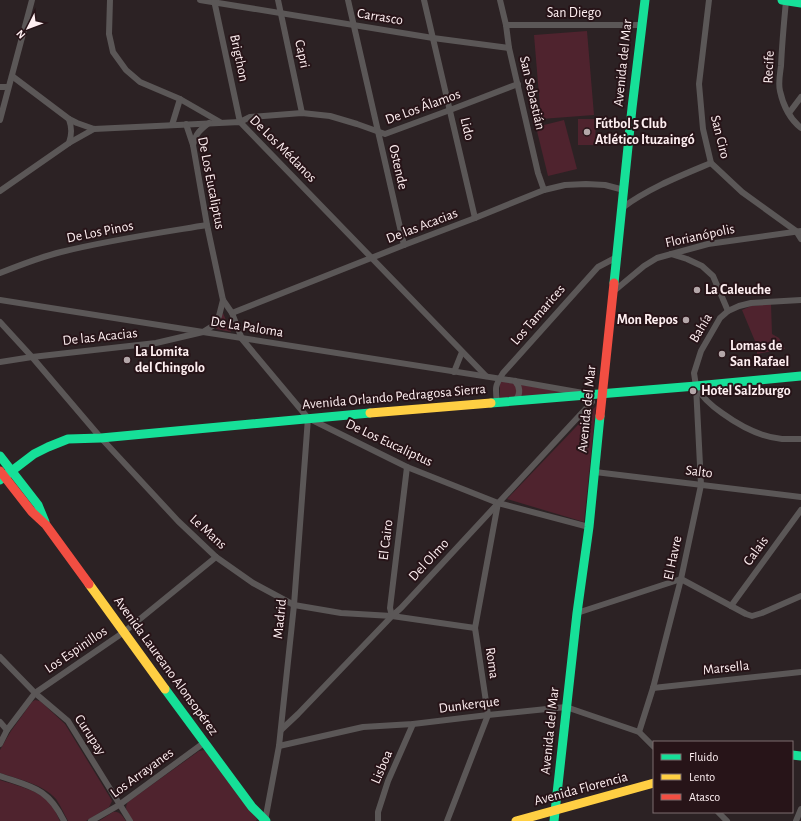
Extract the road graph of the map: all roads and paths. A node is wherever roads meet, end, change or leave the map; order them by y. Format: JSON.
{"nodes":[{"id":1,"x":32,"y":0,"type":"edge"},
{"id":2,"x":110,"y":0,"type":"edge"},
{"id":3,"x":200,"y":0,"type":"edge"},
{"id":4,"x":278,"y":0,"type":"edge"},
{"id":5,"x":348,"y":0,"type":"edge"},
{"id":6,"x":424,"y":0,"type":"edge"},
{"id":7,"x":500,"y":0,"type":"edge"},
{"id":8,"x":645,"y":0,"type":"edge"},
{"id":9,"x":709,"y":0,"type":"edge"},
{"id":10,"x":782,"y":0,"type":"edge"},
{"id":11,"x":786,"y":0,"type":"edge"},
{"id":12,"x":214,"y":1,"type":"edge"},
{"id":13,"x":801,"y":3,"type":"edge"},
{"id":14,"x":281,"y":13,"type":"junction"},
{"id":15,"x":353,"y":24,"type":"junction"},
{"id":16,"x":506,"y":25,"type":"junction"},
{"id":17,"x":642,"y":25,"type":"junction"},
{"id":18,"x":433,"y":38,"type":"junction"},
{"id":19,"x":510,"y":48,"type":"junction"},
{"id":20,"x":12,"y":76,"type":"junction"},
{"id":21,"x":518,"y":84,"type":"junction"},
{"id":22,"x":0,"y":87,"type":"edge"},
{"id":23,"x":8,"y":87,"type":"junction"},
{"id":24,"x":801,"y":97,"type":"edge"},
{"id":25,"x":180,"y":100,"type":"junction"},
{"id":26,"x":450,"y":110,"type":"junction"},
{"id":27,"x":302,"y":113,"type":"junction"},
{"id":28,"x":789,"y":114,"type":"junction"},
{"id":29,"x":69,"y":119,"type":"junction"},
{"id":30,"x":0,"y":120,"type":"edge"},
{"id":31,"x":222,"y":122,"type":"junction"},
{"id":32,"x":240,"y":122,"type":"junction"},
{"id":33,"x":209,"y":123,"type":"junction"},
{"id":34,"x":186,"y":124,"type":"junction"},
{"id":35,"x":172,"y":125,"type":"junction"},
{"id":36,"x":801,"y":128,"type":"edge"},
{"id":37,"x":94,"y":129,"type":"junction"},
{"id":38,"x":378,"y":132,"type":"junction"},
{"id":39,"x":68,"y":143,"type":"junction"},
{"id":40,"x":193,"y":145,"type":"junction"},
{"id":41,"x":711,"y":163,"type":"junction"},
{"id":42,"x":544,"y":190,"type":"junction"},
{"id":43,"x":624,"y":190,"type":"junction"},
{"id":44,"x":0,"y":191,"type":"edge"},
{"id":45,"x":622,"y":208,"type":"junction"},
{"id":46,"x":475,"y":218,"type":"junction"},
{"id":47,"x":207,"y":225,"type":"junction"},
{"id":48,"x":798,"y":231,"type":"edge"},
{"id":49,"x":801,"y":239,"type":"edge"},
{"id":50,"x":404,"y":245,"type":"junction"},
{"id":51,"x":671,"y":254,"type":"junction"},
{"id":52,"x":617,"y":257,"type":"junction"},
{"id":53,"x":372,"y":258,"type":"junction"},
{"id":54,"x":0,"y":273,"type":"edge"},
{"id":55,"x":614,"y":291,"type":"junction"},
{"id":56,"x":0,"y":300,"type":"edge"},
{"id":57,"x":223,"y":300,"type":"junction"},
{"id":58,"x":801,"y":300,"type":"edge"},
{"id":59,"x":728,"y":311,"type":"junction"},
{"id":60,"x":232,"y":313,"type":"junction"},
{"id":61,"x":0,"y":322,"type":"edge"},
{"id":62,"x":203,"y":332,"type":"junction"},
{"id":63,"x":242,"y":339,"type":"junction"},
{"id":64,"x":462,"y":352,"type":"junction"},
{"id":65,"x":32,"y":356,"type":"junction"},
{"id":66,"x":0,"y":362,"type":"edge"},
{"id":67,"x":454,"y":372,"type":"junction"},
{"id":68,"x":801,"y":376,"type":"edge"},
{"id":69,"x":488,"y":377,"type":"junction"},
{"id":70,"x":500,"y":379,"type":"junction"},
{"id":71,"x":515,"y":381,"type":"junction"},
{"id":72,"x":696,"y":386,"type":"junction"},
{"id":73,"x":496,"y":388,"type":"junction"},
{"id":74,"x":603,"y":394,"type":"junction"},
{"id":75,"x":591,"y":398,"type":"junction"},
{"id":76,"x":516,"y":400,"type":"junction"},
{"id":77,"x":497,"y":402,"type":"junction"},
{"id":78,"x":308,"y":418,"type":"junction"},
{"id":79,"x":101,"y":438,"type":"junction"},
{"id":80,"x":801,"y":439,"type":"edge"},
{"id":81,"x":0,"y":456,"type":"edge"},
{"id":82,"x":407,"y":467,"type":"junction"},
{"id":83,"x":12,"y":470,"type":"junction"},
{"id":84,"x":595,"y":472,"type":"junction"},
{"id":85,"x":1,"y":476,"type":"edge"},
{"id":86,"x":701,"y":485,"type":"junction"},
{"id":87,"x":801,"y":497,"type":"edge"},
{"id":88,"x":28,"y":499,"type":"junction"},
{"id":89,"x":498,"y":503,"type":"junction"},
{"id":90,"x":801,"y":510,"type":"edge"},
{"id":91,"x":589,"y":527,"type":"junction"},
{"id":92,"x":216,"y":557,"type":"junction"},
{"id":93,"x":681,"y":579,"type":"junction"},
{"id":94,"x":801,"y":596,"type":"edge"},
{"id":95,"x":294,"y":604,"type":"junction"},
{"id":96,"x":731,"y":606,"type":"junction"},
{"id":97,"x":577,"y":613,"type":"junction"},
{"id":98,"x":392,"y":616,"type":"junction"},
{"id":99,"x":475,"y":628,"type":"junction"},
{"id":100,"x":124,"y":632,"type":"junction"},
{"id":101,"x":0,"y":657,"type":"edge"},
{"id":102,"x":801,"y":672,"type":"edge"},
{"id":103,"x":653,"y":688,"type":"junction"},
{"id":104,"x":35,"y":693,"type":"junction"},
{"id":105,"x":566,"y":707,"type":"junction"},
{"id":106,"x":488,"y":715,"type":"junction"},
{"id":107,"x":0,"y":722,"type":"edge"},
{"id":108,"x":413,"y":724,"type":"junction"},
{"id":109,"x":7,"y":730,"type":"junction"},
{"id":110,"x":281,"y":730,"type":"junction"},
{"id":111,"x":639,"y":732,"type":"junction"},
{"id":112,"x":205,"y":742,"type":"junction"},
{"id":113,"x":0,"y":744,"type":"edge"},
{"id":114,"x":279,"y":746,"type":"junction"},
{"id":115,"x":653,"y":746,"type":"edge"},
{"id":116,"x":0,"y":776,"type":"edge"},
{"id":117,"x":653,"y":783,"type":"edge"},
{"id":118,"x":119,"y":805,"type":"junction"},
{"id":119,"x":801,"y":809,"type":"edge"},
{"id":120,"x":555,"y":810,"type":"junction"},
{"id":121,"x":719,"y":813,"type":"edge"},
{"id":122,"x":798,"y":818,"type":"edge"},
{"id":123,"x":64,"y":821,"type":"edge"},
{"id":124,"x":91,"y":821,"type":"edge"},
{"id":125,"x":130,"y":821,"type":"edge"},
{"id":126,"x":266,"y":821,"type":"edge"},
{"id":127,"x":378,"y":821,"type":"edge"},
{"id":128,"x":447,"y":821,"type":"edge"},
{"id":129,"x":516,"y":821,"type":"edge"},
{"id":130,"x":554,"y":821,"type":"edge"},
{"id":131,"x":727,"y":821,"type":"edge"}],
"edges":[{"from":1,"to":20,"type":"street"},
{"from":2,"to":25,"type":"street","name":"De Los Eucaliptus"},
{"from":3,"to":12,"type":"street","name":"Carrasco"},
{"from":4,"to":14,"type":"street","name":"Capri"},
{"from":5,"to":15,"type":"street","name":"Ostende"},
{"from":6,"to":18,"type":"street","name":"Lido"},
{"from":7,"to":16,"type":"street","name":"San Sebastián"},
{"from":8,"to":17,"type":"street","name":"Avenida del Mar"},
{"from":9,"to":41,"type":"street","name":"San Ciro"},
{"from":10,"to":11,"type":"street"},
{"from":11,"to":13,"type":"street"},
{"from":11,"to":28,"type":"street","name":"Recife"},
{"from":12,"to":14,"type":"street","name":"Carrasco"},
{"from":12,"to":32,"type":"street","name":"Brigthon"},
{"from":14,"to":15,"type":"street","name":"Carrasco"},
{"from":14,"to":27,"type":"street","name":"Capri"},
{"from":15,"to":18,"type":"street","name":"Carrasco"},
{"from":15,"to":38,"type":"street","name":"Ostende"},
{"from":16,"to":17,"type":"street","name":"San Diego"},
{"from":16,"to":19,"type":"street","name":"San Sebastián"},
{"from":17,"to":43,"type":"street","name":"Avenida del Mar"},
{"from":18,"to":19,"type":"street","name":"Carrasco"},
{"from":18,"to":26,"type":"street","name":"Lido"},
{"from":19,"to":21,"type":"street","name":"San Sebastián"},
{"from":20,"to":23,"type":"street"},
{"from":20,"to":29,"type":"street","name":"De Los Médanos"},
{"from":21,"to":26,"type":"street","name":"De Los Álamos"},
{"from":21,"to":42,"type":"street","name":"San Sebastián"},
{"from":22,"to":23,"type":"street"},
{"from":23,"to":30,"type":"street"},
{"from":24,"to":28,"type":"street"},
{"from":25,"to":31,"type":"street","name":"De Los Eucaliptus"},
{"from":25,"to":35,"type":"street"},
{"from":26,"to":38,"type":"street","name":"De Los Álamos"},
{"from":26,"to":46,"type":"street","name":"Lido"},
{"from":27,"to":32,"type":"street","name":"De Los Álamos"},
{"from":27,"to":38,"type":"street","name":"De Los Álamos"},
{"from":28,"to":36,"type":"street","name":"Recife"},
{"from":29,"to":37,"type":"street","name":"De Los Médanos"},
{"from":29,"to":39,"type":"street"},
{"from":31,"to":32,"type":"street","name":"De Los Médanos"},
{"from":31,"to":33,"type":"street","name":"De Los Médanos"},
{"from":32,"to":53,"type":"street","name":"De Los Médanos"},
{"from":33,"to":34,"type":"street","name":"De Los Médanos"},
{"from":33,"to":40,"type":"street"},
{"from":34,"to":35,"type":"street","name":"De Los Médanos"},
{"from":34,"to":40,"type":"street","name":"De Los Eucaliptus"},
{"from":35,"to":37,"type":"street","name":"De Los Médanos"},
{"from":37,"to":39,"type":"street"},
{"from":38,"to":50,"type":"street","name":"Ostende"},
{"from":39,"to":44,"type":"street"},
{"from":40,"to":47,"type":"street","name":"De Los Eucaliptus"},
{"from":41,"to":45,"type":"street"},
{"from":41,"to":48,"type":"street","name":"San Ciro"},
{"from":42,"to":43,"type":"street","name":"De las Acacias"},
{"from":42,"to":46,"type":"street","name":"De las Acacias"},
{"from":43,"to":45,"type":"street","name":"Avenida del Mar"},
{"from":45,"to":52,"type":"street","name":"Avenida del Mar"},
{"from":46,"to":50,"type":"street","name":"De las Acacias"},
{"from":47,"to":54,"type":"street","name":"De Los Pinos"},
{"from":47,"to":57,"type":"street","name":"De Los Eucaliptus"},
{"from":48,"to":49,"type":"street","name":"San Ciro"},
{"from":48,"to":51,"type":"street","name":"Florianópolis"},
{"from":50,"to":53,"type":"street","name":"De las Acacias"},
{"from":51,"to":55,"type":"street","name":"Florianópolis"},
{"from":51,"to":59,"type":"street"},
{"from":52,"to":55,"type":"street","name":"Avenida del Mar"},
{"from":52,"to":70,"type":"street","name":"Los Tamarices"},
{"from":53,"to":60,"type":"street","name":"De las Acacias"},
{"from":53,"to":64,"type":"street","name":"De Los Médanos"},
{"from":55,"to":74,"type":"street","name":"Avenida del Mar"},
{"from":56,"to":62,"type":"street","name":"De La Paloma"},
{"from":57,"to":60,"type":"street","name":"De Los Eucaliptus"},
{"from":57,"to":62,"type":"street"},
{"from":58,"to":59,"type":"street","name":"Bahía"},
{"from":59,"to":72,"type":"street","name":"Bahía"},
{"from":60,"to":63,"type":"street","name":"De Los Eucaliptus"},
{"from":61,"to":65,"type":"street","name":"Le Mans"},
{"from":62,"to":63,"type":"street","name":"De La Paloma"},
{"from":62,"to":65,"type":"street","name":"De las Acacias"},
{"from":63,"to":67,"type":"street","name":"De La Paloma"},
{"from":63,"to":78,"type":"street","name":"De Los Eucaliptus"},
{"from":64,"to":67,"type":"street"},
{"from":64,"to":69,"type":"street","name":"De Los Médanos"},
{"from":65,"to":66,"type":"street","name":"De las Acacias"},
{"from":65,"to":79,"type":"street","name":"Le Mans"},
{"from":67,"to":69,"type":"street","name":"De La Paloma"},
{"from":68,"to":72,"type":"street","name":"Avenida Orlando Pedragosa Sierra"},
{"from":69,"to":70,"type":"street","name":"De La Paloma"},
{"from":69,"to":73,"type":"street"},
{"from":70,"to":71,"type":"street","name":"De La Paloma"},
{"from":70,"to":73,"type":"street","name":"Los Tamarices"},
{"from":71,"to":75,"type":"street","name":"De La Paloma"},
{"from":71,"to":76,"type":"street"},
{"from":72,"to":74,"type":"street","name":"Avenida Orlando Pedragosa Sierra"},
{"from":72,"to":80,"type":"street"},
{"from":72,"to":86,"type":"street","name":"El Havre"},
{"from":73,"to":77,"type":"street","name":"Los Tamarices"},
{"from":74,"to":75,"type":"street","name":"Avenida Orlando Pedragosa Sierra"},
{"from":74,"to":84,"type":"street","name":"Avenida del Mar"},
{"from":75,"to":76,"type":"street","name":"Avenida Orlando Pedragosa Sierra"},
{"from":75,"to":89,"type":"street","name":"Del Olmo"},
{"from":76,"to":77,"type":"street","name":"Avenida Orlando Pedragosa Sierra"},
{"from":77,"to":78,"type":"street","name":"Avenida Orlando Pedragosa Sierra"},
{"from":78,"to":79,"type":"street","name":"Avenida Orlando Pedragosa Sierra"},
{"from":78,"to":82,"type":"street","name":"De Los Eucaliptus"},
{"from":78,"to":95,"type":"street","name":"Madrid"},
{"from":79,"to":83,"type":"street","name":"Avenida Orlando Pedragosa Sierra"},
{"from":79,"to":92,"type":"street","name":"Le Mans"},
{"from":81,"to":83,"type":"street","name":"Avenida Laureano Alonsopérez"},
{"from":82,"to":89,"type":"street","name":"De Los Eucaliptus"},
{"from":82,"to":98,"type":"street","name":"El Cairo"},
{"from":83,"to":85,"type":"street","name":"Avenida Orlando Pedragosa Sierra"},
{"from":83,"to":88,"type":"street","name":"Avenida Laureano Alonsopérez"},
{"from":84,"to":86,"type":"street","name":"Salto"},
{"from":84,"to":91,"type":"street","name":"Avenida del Mar"},
{"from":85,"to":88,"type":"street","name":"Avenida Laureano Alonsopérez"},
{"from":86,"to":87,"type":"street","name":"Salto"},
{"from":86,"to":93,"type":"street","name":"El Havre"},
{"from":88,"to":100,"type":"street","name":"Avenida Laureano Alonsopérez"},
{"from":89,"to":91,"type":"street","name":"De Los Eucaliptus"},
{"from":89,"to":98,"type":"street","name":"Del Olmo"},
{"from":89,"to":99,"type":"street","name":"Roma"},
{"from":90,"to":96,"type":"street","name":"Calais"},
{"from":91,"to":97,"type":"street","name":"Avenida del Mar"},
{"from":92,"to":95,"type":"street","name":"Le Mans"},
{"from":92,"to":100,"type":"street","name":"Los Espinillos"},
{"from":93,"to":96,"type":"street"},
{"from":93,"to":97,"type":"street"},
{"from":93,"to":103,"type":"street","name":"El Havre"},
{"from":94,"to":96,"type":"street"},
{"from":95,"to":98,"type":"street","name":"Le Mans"},
{"from":95,"to":110,"type":"street","name":"Madrid"},
{"from":97,"to":105,"type":"street","name":"Avenida del Mar"},
{"from":98,"to":99,"type":"street","name":"Le Mans"},
{"from":98,"to":110,"type":"street","name":"Del Olmo"},
{"from":99,"to":106,"type":"street","name":"Roma"},
{"from":100,"to":104,"type":"street","name":"Los Espinillos"},
{"from":100,"to":112,"type":"street","name":"Avenida Laureano Alonsopérez"},
{"from":101,"to":104,"type":"street","name":"Curupay"},
{"from":102,"to":103,"type":"street","name":"Marsella"},
{"from":103,"to":111,"type":"street","name":"El Havre"},
{"from":104,"to":109,"type":"street","name":"Los Espinillos"},
{"from":104,"to":118,"type":"street","name":"Curupay"},
{"from":105,"to":106,"type":"street","name":"Dunkerque"},
{"from":105,"to":111,"type":"street","name":"Dunkerque"},
{"from":105,"to":120,"type":"street","name":"Avenida del Mar"},
{"from":106,"to":108,"type":"street","name":"Dunkerque"},
{"from":106,"to":128,"type":"street","name":"Roma"},
{"from":107,"to":109,"type":"street"},
{"from":108,"to":114,"type":"street","name":"Dunkerque"},
{"from":108,"to":127,"type":"street","name":"Lisboa"},
{"from":109,"to":113,"type":"street","name":"Los Espinillos"},
{"from":110,"to":114,"type":"street","name":"Madrid"},
{"from":111,"to":115,"type":"street","name":"Dunkerque"},
{"from":112,"to":118,"type":"street","name":"Los Arrayanes"},
{"from":112,"to":126,"type":"street","name":"Avenida Laureano Alonsopérez"},
{"from":114,"to":126,"type":"street","name":"Madrid"},
{"from":116,"to":123,"type":"street"},
{"from":117,"to":120,"type":"street","name":"Avenida Florencia"},
{"from":118,"to":124,"type":"street","name":"Los Arrayanes"},
{"from":118,"to":125,"type":"street","name":"Curupay"},
{"from":119,"to":122,"type":"street"},
{"from":120,"to":129,"type":"street","name":"Avenida Florencia"},
{"from":120,"to":130,"type":"street","name":"Avenida del Mar"},
{"from":121,"to":131,"type":"street"}]}
